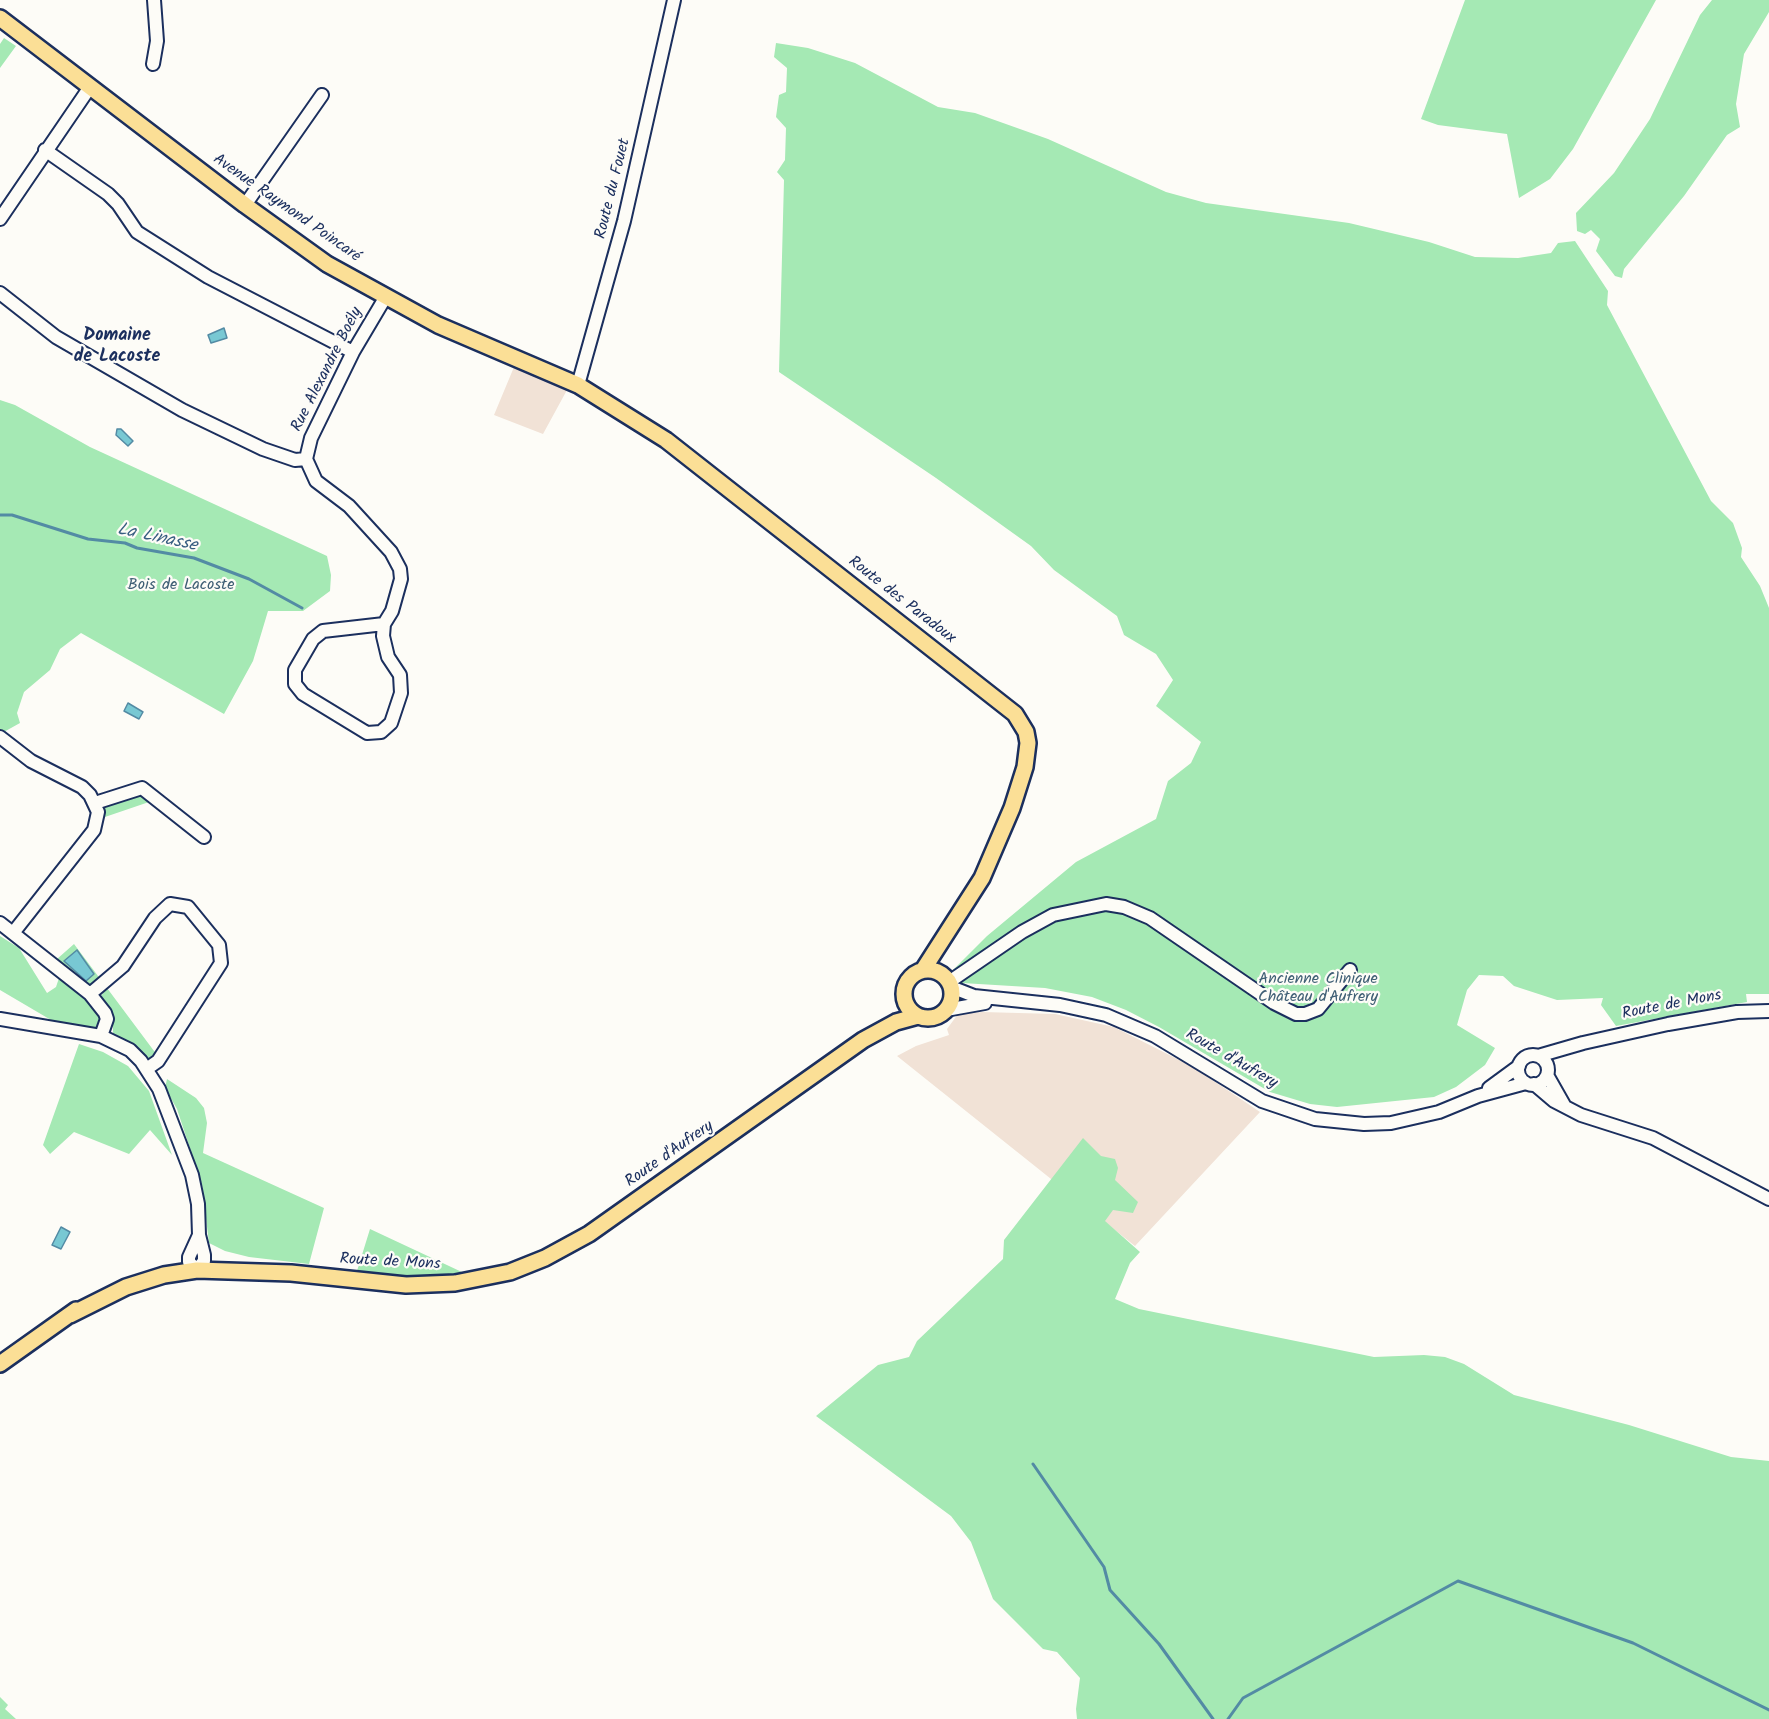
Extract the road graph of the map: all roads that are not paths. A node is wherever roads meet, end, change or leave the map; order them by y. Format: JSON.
{"nodes":[{"id":1,"x":154,"y":0,"type":"edge"},
{"id":2,"x":674,"y":0,"type":"edge"},
{"id":3,"x":0,"y":18,"type":"edge"},
{"id":4,"x":153,"y":64,"type":"dead end"},
{"id":5,"x":90,"y":87,"type":"junction"},
{"id":6,"x":322,"y":95,"type":"dead end"},
{"id":7,"x":45,"y":150,"type":"junction"},
{"id":8,"x":245,"y":205,"type":"junction"},
{"id":9,"x":0,"y":219,"type":"edge"},
{"id":10,"x":0,"y":293,"type":"edge"},
{"id":11,"x":385,"y":298,"type":"junction"},
{"id":12,"x":353,"y":352,"type":"junction"},
{"id":13,"x":578,"y":385,"type":"junction"},
{"id":14,"x":306,"y":459,"type":"junction"},
{"id":15,"x":384,"y":624,"type":"junction"},
{"id":16,"x":0,"y":738,"type":"edge"},
{"id":17,"x":95,"y":803,"type":"junction"},
{"id":18,"x":204,"y":837,"type":"dead end"},
{"id":19,"x":953,"y":922,"type":"junction"},
{"id":20,"x":0,"y":924,"type":"edge"},
{"id":21,"x":13,"y":933,"type":"junction"},
{"id":22,"x":924,"y":970,"type":"junction"},
{"id":23,"x":1350,"y":970,"type":"dead end"},
{"id":24,"x":949,"y":982,"type":"junction"},
{"id":25,"x":90,"y":994,"type":"junction"},
{"id":26,"x":904,"y":998,"type":"junction"},
{"id":27,"x":1004,"y":1001,"type":"junction"},
{"id":28,"x":946,"y":1010,"type":"junction"},
{"id":29,"x":1769,"y":1011,"type":"edge"},
{"id":30,"x":918,"y":1016,"type":"junction"},
{"id":31,"x":0,"y":1019,"type":"edge"},
{"id":32,"x":101,"y":1036,"type":"junction"},
{"id":33,"x":863,"y":1040,"type":"junction"},
{"id":34,"x":1583,"y":1043,"type":"junction"},
{"id":35,"x":1538,"y":1056,"type":"junction"},
{"id":36,"x":1519,"y":1066,"type":"junction"},
{"id":37,"x":148,"y":1068,"type":"junction"},
{"id":38,"x":1548,"y":1072,"type":"junction"},
{"id":39,"x":1530,"y":1084,"type":"junction"},
{"id":40,"x":1478,"y":1095,"type":"junction"},
{"id":41,"x":1565,"y":1106,"type":"junction"},
{"id":42,"x":1769,"y":1199,"type":"edge"},
{"id":43,"x":196,"y":1264,"type":"junction"},
{"id":44,"x":487,"y":1278,"type":"joint"},
{"id":45,"x":0,"y":1364,"type":"edge"}],
"edges":[{"from":1,"to":4,"type":"street"},
{"from":2,"to":13,"type":"street","name":"Route du Fouet"},
{"from":3,"to":5,"type":"main road","name":"Avenue Raymond Poincaré"},
{"from":5,"to":7,"type":"street"},
{"from":5,"to":8,"type":"main road","name":"Avenue Raymond Poincaré"},
{"from":6,"to":8,"type":"street"},
{"from":7,"to":9,"type":"street"},
{"from":7,"to":12,"type":"street"},
{"from":8,"to":11,"type":"main road","name":"Avenue Raymond Poincaré"},
{"from":10,"to":14,"type":"street"},
{"from":11,"to":12,"type":"street","name":"Rue Alexandre Boély"},
{"from":11,"to":13,"type":"main road","name":"Avenue Raymond Poincaré"},
{"from":12,"to":14,"type":"street","name":"Rue Alexandre Boély"},
{"from":13,"to":19,"type":"main road","name":"Route des Paradoux"},
{"from":14,"to":15,"type":"street"},
{"from":15,"to":15,"type":"street"},
{"from":16,"to":17,"type":"street"},
{"from":17,"to":18,"type":"street"},
{"from":17,"to":21,"type":"street"},
{"from":19,"to":22,"type":"main road"},
{"from":19,"to":24,"type":"main road"},
{"from":20,"to":21,"type":"street"},
{"from":21,"to":25,"type":"street"},
{"from":22,"to":24,"type":"main road"},
{"from":22,"to":26,"type":"main road"},
{"from":23,"to":24,"type":"street"},
{"from":24,"to":27,"type":"street","name":"Route d'Aufrery"},
{"from":24,"to":28,"type":"main road"},
{"from":25,"to":32,"type":"street"},
{"from":25,"to":37,"type":"street"},
{"from":26,"to":30,"type":"main road"},
{"from":26,"to":33,"type":"main road","name":"Route d'Aufrery"},
{"from":27,"to":28,"type":"street","name":"Route d'Aufrery"},
{"from":27,"to":40,"type":"street","name":"Route d'Aufrery"},
{"from":28,"to":30,"type":"main road"},
{"from":29,"to":34,"type":"street","name":"Route de Mons"},
{"from":30,"to":33,"type":"main road","name":"Route d'Aufrery"},
{"from":31,"to":32,"type":"street"},
{"from":32,"to":37,"type":"street"},
{"from":33,"to":44,"type":"main road","name":"Route d'Aufrery"},
{"from":34,"to":35,"type":"street","name":"Route de Mons"},
{"from":34,"to":38,"type":"street","name":"Route de Mons"},
{"from":35,"to":36,"type":"street"},
{"from":35,"to":38,"type":"street"},
{"from":36,"to":39,"type":"street"},
{"from":36,"to":40,"type":"street","name":"Route d'Aufrery"},
{"from":37,"to":43,"type":"street"},
{"from":38,"to":39,"type":"street"},
{"from":38,"to":41,"type":"street"},
{"from":39,"to":40,"type":"street","name":"Route d'Aufrery"},
{"from":39,"to":41,"type":"street"},
{"from":41,"to":42,"type":"street"},
{"from":43,"to":44,"type":"main road","name":"Route de Mons"},
{"from":43,"to":45,"type":"main road","name":"Route de Mons"}]}
